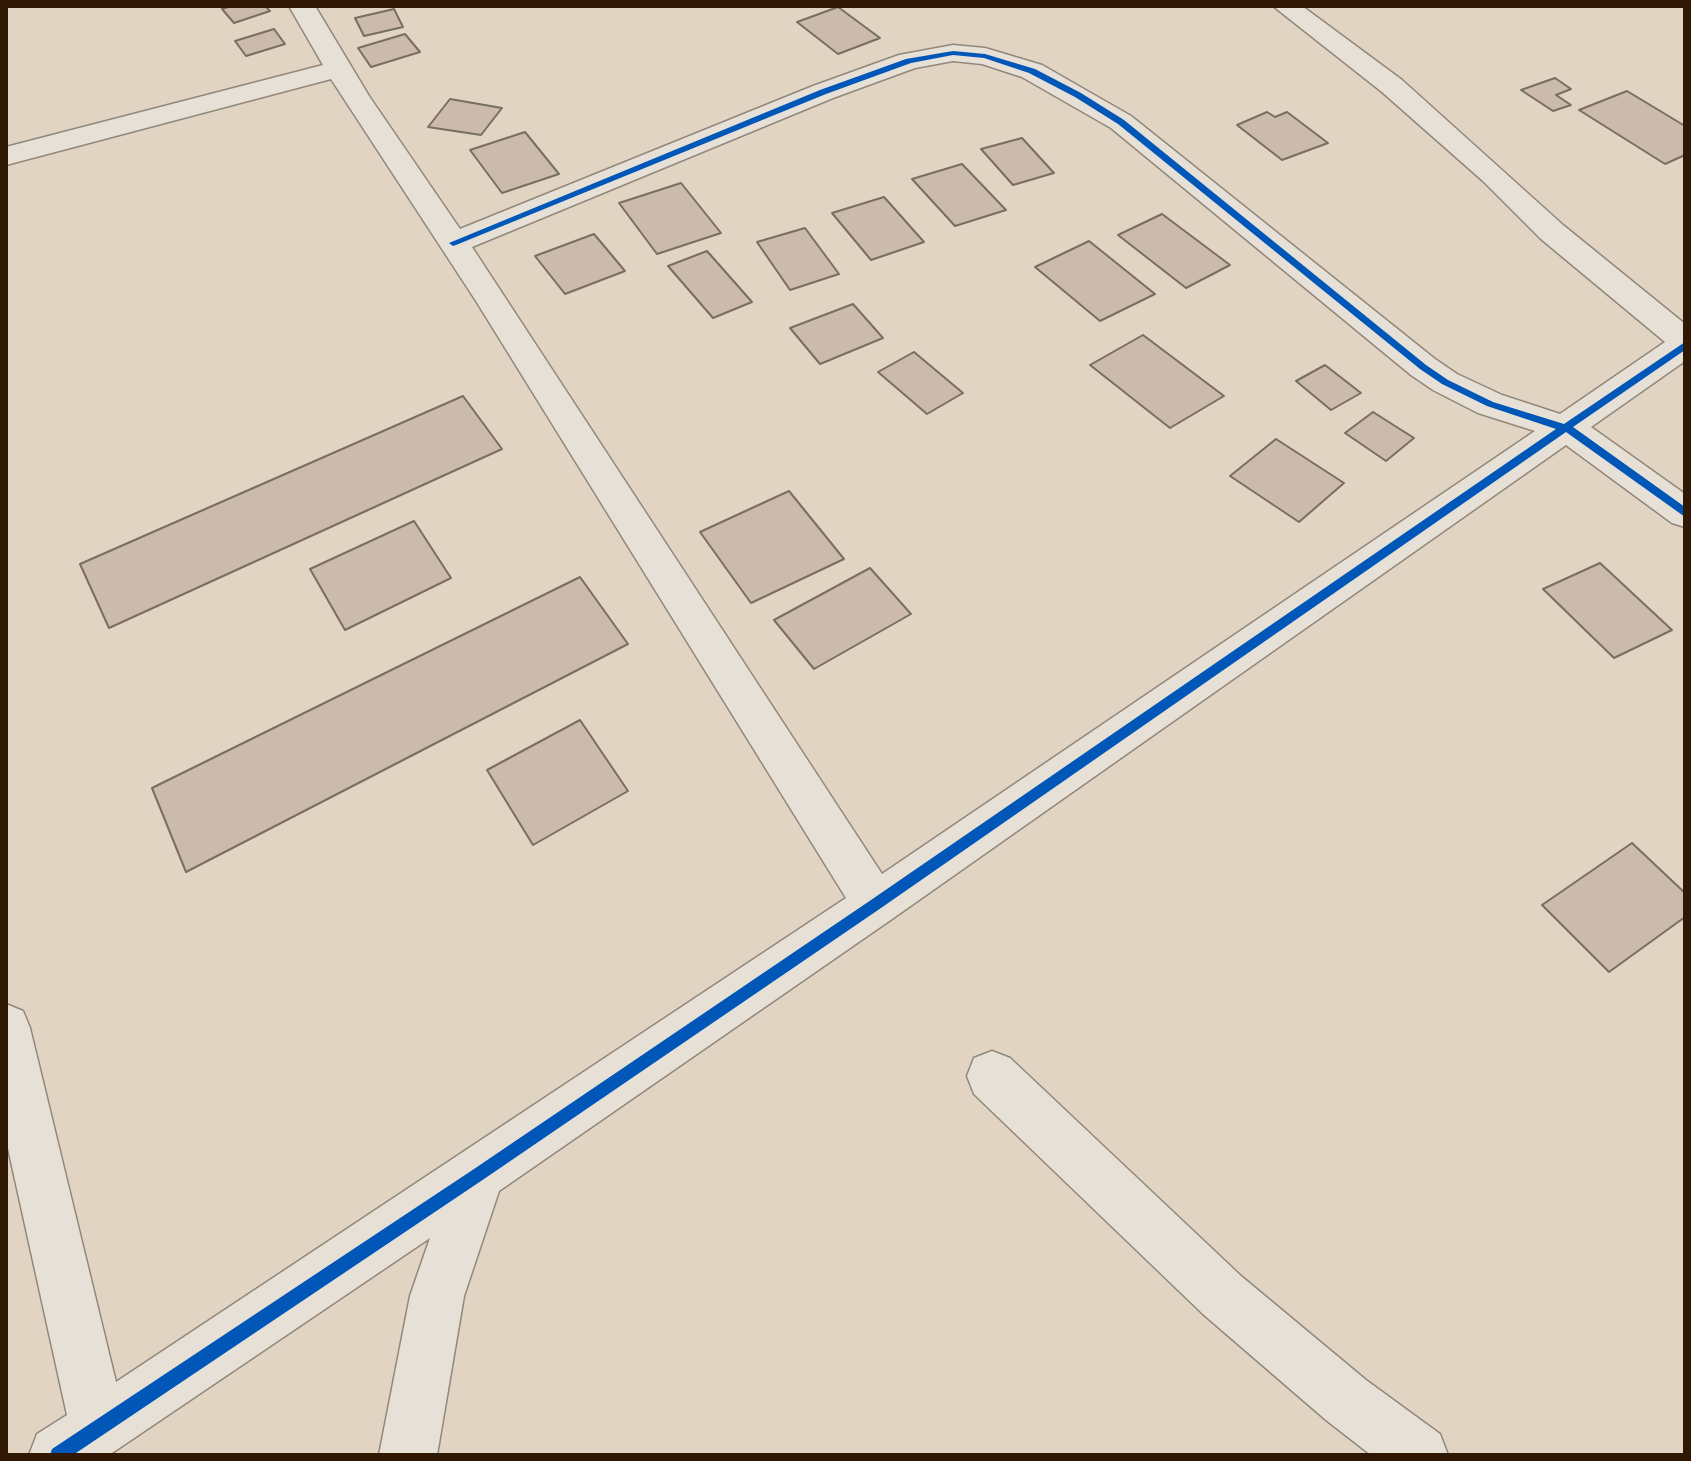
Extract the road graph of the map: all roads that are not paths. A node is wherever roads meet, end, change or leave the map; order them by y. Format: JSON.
{"nodes":[{"id":1,"x":302,"y":6,"type":"edge"},
{"id":2,"x":1286,"y":6,"type":"edge"},
{"id":3,"x":339,"y":69,"type":"junction"},
{"id":4,"x":6,"y":156,"type":"edge"},
{"id":5,"x":453,"y":243,"type":"junction"},
{"id":6,"x":1685,"y":343,"type":"edge"},
{"id":7,"x":1568,"y":429,"type":"junction"},
{"id":8,"x":1685,"y":513,"type":"edge"},
{"id":9,"x":876,"y":904,"type":"junction"},
{"id":10,"x":6,"y":1028,"type":"edge"},
{"id":11,"x":992,"y":1076,"type":"dead end"},
{"id":12,"x":479,"y":1174,"type":"junction"},
{"id":13,"x":1346,"y":1400,"type":"junction"},
{"id":14,"x":78,"y":1441,"type":"edge"},
{"id":15,"x":408,"y":1455,"type":"edge"},
{"id":16,"x":1379,"y":1455,"type":"edge"},
{"id":17,"x":1419,"y":1455,"type":"edge"}],
"edges":[{"from":1,"to":3,"type":"street"},
{"from":2,"to":6,"type":"street"},
{"from":3,"to":4,"type":"street"},
{"from":3,"to":5,"type":"street"},
{"from":5,"to":7,"type":"street"},
{"from":5,"to":9,"type":"street"},
{"from":6,"to":7,"type":"street"},
{"from":7,"to":8,"type":"street"},
{"from":7,"to":9,"type":"street"},
{"from":9,"to":12,"type":"street"},
{"from":10,"to":14,"type":"street"},
{"from":11,"to":13,"type":"street"},
{"from":12,"to":14,"type":"street"},
{"from":12,"to":15,"type":"street"},
{"from":13,"to":16,"type":"street"},
{"from":13,"to":17,"type":"street"}]}
